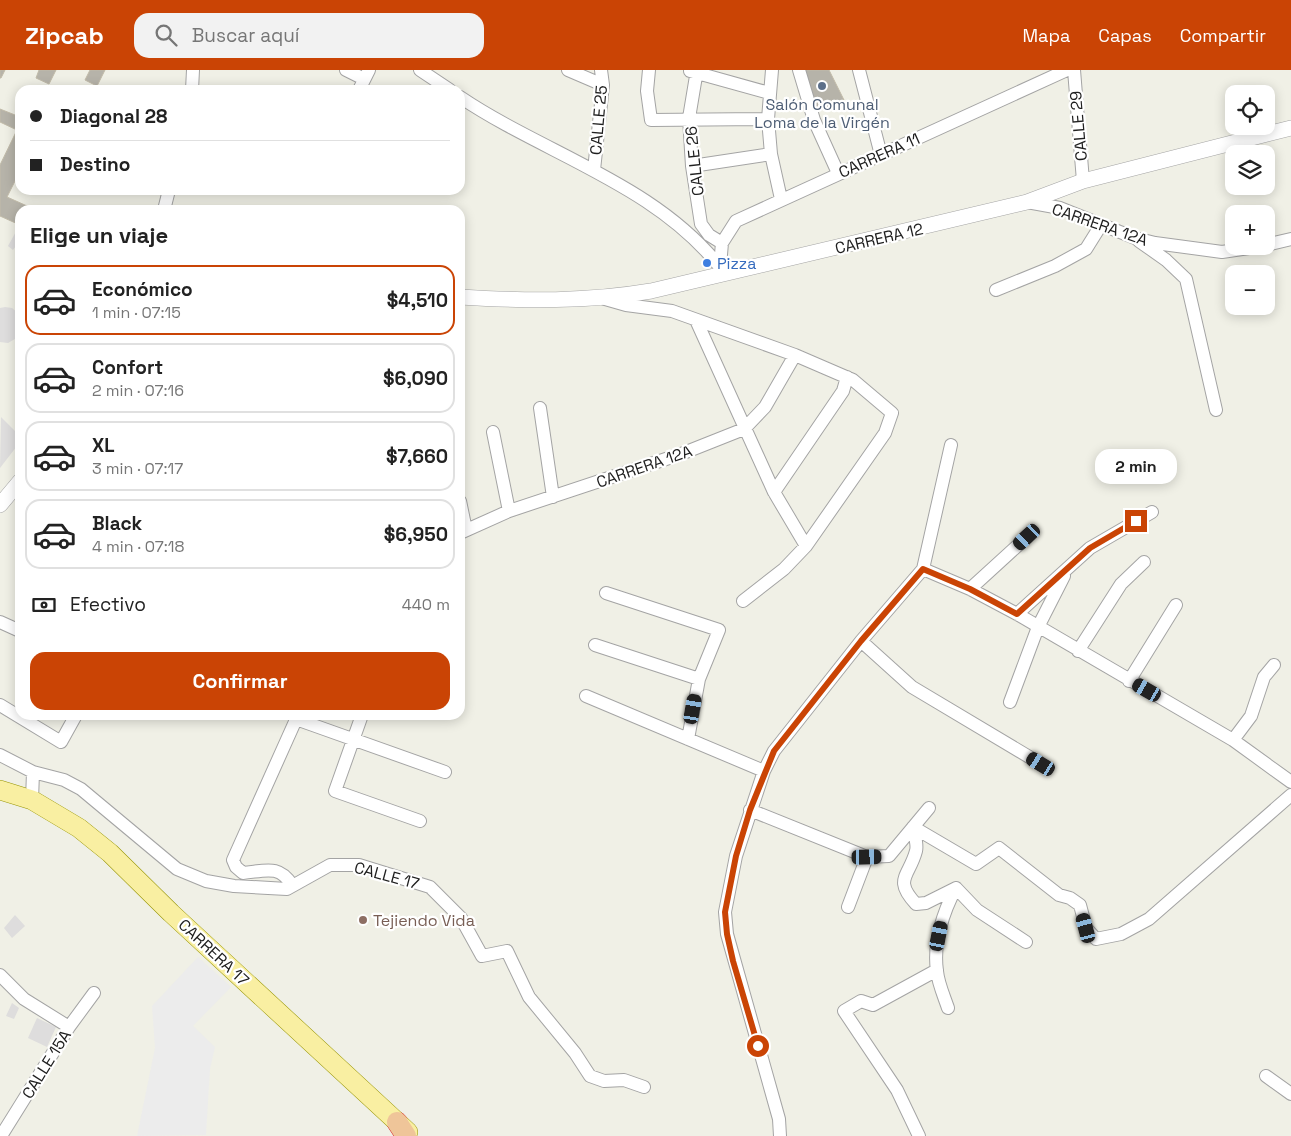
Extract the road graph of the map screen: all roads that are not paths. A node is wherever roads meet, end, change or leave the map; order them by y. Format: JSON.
{"nodes":[{"id":1,"x":193,"y":70,"type":"edge"},
{"id":2,"x":346,"y":70,"type":"edge"},
{"id":3,"x":420,"y":70,"type":"edge"},
{"id":4,"x":568,"y":70,"type":"edge"},
{"id":5,"x":601,"y":70,"type":"edge"},
{"id":6,"x":649,"y":70,"type":"edge"},
{"id":7,"x":772,"y":70,"type":"edge"},
{"id":8,"x":799,"y":70,"type":"edge"},
{"id":9,"x":858,"y":70,"type":"edge"},
{"id":10,"x":1066,"y":70,"type":"edge"},
{"id":11,"x":1074,"y":70,"type":"edge"},
{"id":12,"x":694,"y":71,"type":"edge"},
{"id":13,"x":364,"y":80,"type":"edge"},
{"id":14,"x":192,"y":85,"type":"edge"},
{"id":15,"x":442,"y":85,"type":"edge"},
{"id":16,"x":603,"y":85,"type":"junction"},
{"id":17,"x":770,"y":93,"type":"junction"},
{"id":18,"x":465,"y":100,"type":"edge"},
{"id":19,"x":689,"y":118,"type":"junction"},
{"id":20,"x":768,"y":119,"type":"junction"},
{"id":21,"x":1291,"y":128,"type":"edge"},
{"id":22,"x":771,"y":154,"type":"junction"},
{"id":23,"x":880,"y":155,"type":"junction"},
{"id":24,"x":692,"y":166,"type":"junction"},
{"id":25,"x":594,"y":170,"type":"junction"},
{"id":26,"x":838,"y":173,"type":"junction"},
{"id":27,"x":1083,"y":182,"type":"junction"},
{"id":28,"x":781,"y":199,"type":"junction"},
{"id":29,"x":1027,"y":202,"type":"junction"},
{"id":30,"x":1101,"y":225,"type":"junction"},
{"id":31,"x":1135,"y":238,"type":"junction"},
{"id":32,"x":1291,"y":239,"type":"edge"},
{"id":33,"x":722,"y":243,"type":"junction"},
{"id":34,"x":1275,"y":243,"type":"edge"},
{"id":35,"x":1225,"y":252,"type":"edge"},
{"id":36,"x":723,"y":270,"type":"junction"},
{"id":37,"x":996,"y":290,"type":"dead end"},
{"id":38,"x":465,"y":297,"type":"edge"},
{"id":39,"x":605,"y":299,"type":"junction"},
{"id":40,"x":696,"y":320,"type":"junction"},
{"id":41,"x":795,"y":355,"type":"junction"},
{"id":42,"x":847,"y":377,"type":"junction"},
{"id":43,"x":540,"y":408,"type":"dead end"},
{"id":44,"x":1216,"y":410,"type":"dead end"},
{"id":45,"x":744,"y":428,"type":"junction"},
{"id":46,"x":492,"y":432,"type":"dead end"},
{"id":47,"x":951,"y":445,"type":"dead end"},
{"id":48,"x":15,"y":487,"type":"edge"},
{"id":49,"x":774,"y":492,"type":"junction"},
{"id":50,"x":553,"y":497,"type":"junction"},
{"id":51,"x":0,"y":506,"type":"edge"},
{"id":52,"x":509,"y":511,"type":"junction"},
{"id":53,"x":1152,"y":512,"type":"dead end"},
{"id":54,"x":465,"y":530,"type":"edge"},
{"id":55,"x":1027,"y":537,"type":"dead end"},
{"id":56,"x":806,"y":546,"type":"junction"},
{"id":57,"x":1144,"y":562,"type":"dead end"},
{"id":58,"x":1069,"y":567,"type":"junction"},
{"id":59,"x":923,"y":569,"type":"junction"},
{"id":60,"x":970,"y":589,"type":"junction"},
{"id":61,"x":606,"y":593,"type":"dead end"},
{"id":62,"x":743,"y":600,"type":"dead end"},
{"id":63,"x":1176,"y":605,"type":"dead end"},
{"id":64,"x":1017,"y":614,"type":"junction"},
{"id":65,"x":1,"y":624,"type":"edge"},
{"id":66,"x":1038,"y":627,"type":"junction"},
{"id":67,"x":15,"y":629,"type":"edge"},
{"id":68,"x":861,"y":641,"type":"junction"},
{"id":69,"x":595,"y":645,"type":"dead end"},
{"id":70,"x":1078,"y":651,"type":"junction"},
{"id":71,"x":1274,"y":665,"type":"dead end"},
{"id":72,"x":699,"y":679,"type":"junction"},
{"id":73,"x":1129,"y":680,"type":"junction"},
{"id":74,"x":586,"y":696,"type":"dead end"},
{"id":75,"x":1010,"y":702,"type":"dead end"},
{"id":76,"x":0,"y":705,"type":"edge"},
{"id":77,"x":15,"y":714,"type":"edge"},
{"id":78,"x":25,"y":720,"type":"edge"},
{"id":79,"x":73,"y":720,"type":"edge"},
{"id":80,"x":296,"y":720,"type":"edge"},
{"id":81,"x":305,"y":720,"type":"edge"},
{"id":82,"x":360,"y":720,"type":"edge"},
{"id":83,"x":353,"y":739,"type":"junction"},
{"id":84,"x":688,"y":739,"type":"junction"},
{"id":85,"x":1233,"y":740,"type":"junction"},
{"id":86,"x":0,"y":755,"type":"edge"},
{"id":87,"x":1041,"y":764,"type":"dead end"},
{"id":88,"x":764,"y":771,"type":"junction"},
{"id":89,"x":33,"y":772,"type":"junction"},
{"id":90,"x":445,"y":772,"type":"dead end"},
{"id":91,"x":1291,"y":782,"type":"edge"},
{"id":92,"x":0,"y":790,"type":"edge"},
{"id":93,"x":1291,"y":795,"type":"edge"},
{"id":94,"x":32,"y":800,"type":"junction"},
{"id":95,"x":929,"y":808,"type":"dead end"},
{"id":96,"x":750,"y":810,"type":"junction"},
{"id":97,"x":420,"y":822,"type":"dead end"},
{"id":98,"x":913,"y":827,"type":"junction"},
{"id":99,"x":867,"y":857,"type":"junction"},
{"id":100,"x":292,"y":885,"type":"junction"},
{"id":101,"x":956,"y":888,"type":"junction"},
{"id":102,"x":848,"y":907,"type":"dead end"},
{"id":103,"x":1026,"y":942,"type":"dead end"},
{"id":104,"x":937,"y":970,"type":"junction"},
{"id":105,"x":0,"y":974,"type":"edge"},
{"id":106,"x":94,"y":993,"type":"dead end"},
{"id":107,"x":948,"y":1008,"type":"dead end"},
{"id":108,"x":69,"y":1027,"type":"junction"},
{"id":109,"x":1266,"y":1076,"type":"dead end"},
{"id":110,"x":644,"y":1087,"type":"dead end"},
{"id":111,"x":1291,"y":1094,"type":"edge"},
{"id":112,"x":402,"y":1129,"type":"edge"},
{"id":113,"x":1,"y":1136,"type":"edge"},
{"id":114,"x":413,"y":1136,"type":"edge"},
{"id":115,"x":780,"y":1136,"type":"edge"},
{"id":116,"x":920,"y":1136,"type":"edge"}],
"edges":[{"from":1,"to":14,"type":"street"},
{"from":2,"to":13,"type":"street"},
{"from":3,"to":15,"type":"street"},
{"from":4,"to":16,"type":"street"},
{"from":5,"to":16,"type":"street","name":"CALLE 25"},
{"from":6,"to":19,"type":"street"},
{"from":7,"to":17,"type":"street"},
{"from":8,"to":26,"type":"street"},
{"from":9,"to":23,"type":"street"},
{"from":10,"to":23,"type":"street","name":"CARRERA 11"},
{"from":11,"to":27,"type":"street","name":"CALLE 29"},
{"from":12,"to":17,"type":"street"},
{"from":12,"to":19,"type":"street","name":"CALLE 26"},
{"from":16,"to":25,"type":"street","name":"CALLE 25"},
{"from":17,"to":20,"type":"street"},
{"from":18,"to":25,"type":"street"},
{"from":19,"to":20,"type":"street"},
{"from":19,"to":24,"type":"street","name":"CALLE 26"},
{"from":20,"to":22,"type":"street"},
{"from":21,"to":27,"type":"street","name":"CARRERA 12"},
{"from":22,"to":24,"type":"street"},
{"from":22,"to":28,"type":"street"},
{"from":23,"to":26,"type":"street","name":"CARRERA 11"},
{"from":24,"to":33,"type":"street","name":"CALLE 26"},
{"from":25,"to":36,"type":"street"},
{"from":26,"to":28,"type":"street","name":"CARRERA 11"},
{"from":27,"to":29,"type":"street","name":"CARRERA 12"},
{"from":28,"to":33,"type":"street","name":"CARRERA 11"},
{"from":29,"to":30,"type":"street","name":"CARRERA 12A"},
{"from":29,"to":36,"type":"street","name":"CARRERA 12"},
{"from":30,"to":31,"type":"street","name":"CARRERA 12A"},
{"from":30,"to":37,"type":"street"},
{"from":31,"to":35,"type":"street","name":"CARRERA 12A"},
{"from":31,"to":44,"type":"street"},
{"from":32,"to":34,"type":"street","name":"CARRERA 12A"},
{"from":33,"to":36,"type":"street","name":"CARRERA 11"},
{"from":36,"to":39,"type":"street","name":"CARRERA 12"},
{"from":38,"to":39,"type":"street","name":"CARRERA 12"},
{"from":39,"to":40,"type":"street"},
{"from":40,"to":41,"type":"street"},
{"from":40,"to":45,"type":"street"},
{"from":41,"to":42,"type":"street"},
{"from":41,"to":45,"type":"street","name":"CARRERA 12A"},
{"from":42,"to":49,"type":"street"},
{"from":42,"to":56,"type":"street"},
{"from":43,"to":50,"type":"street"},
{"from":45,"to":49,"type":"street"},
{"from":45,"to":50,"type":"street","name":"CARRERA 12A"},
{"from":46,"to":52,"type":"street"},
{"from":47,"to":59,"type":"street"},
{"from":48,"to":51,"type":"street"},
{"from":49,"to":56,"type":"street"},
{"from":50,"to":52,"type":"street","name":"CARRERA 12A"},
{"from":52,"to":54,"type":"street","name":"CARRERA 12A"},
{"from":53,"to":58,"type":"street"},
{"from":55,"to":60,"type":"street"},
{"from":56,"to":62,"type":"street"},
{"from":57,"to":70,"type":"street"},
{"from":58,"to":64,"type":"street"},
{"from":58,"to":66,"type":"street"},
{"from":59,"to":60,"type":"street"},
{"from":59,"to":68,"type":"street"},
{"from":60,"to":64,"type":"street"},
{"from":61,"to":72,"type":"street"},
{"from":63,"to":73,"type":"street"},
{"from":64,"to":66,"type":"street"},
{"from":65,"to":67,"type":"street"},
{"from":66,"to":70,"type":"street"},
{"from":66,"to":75,"type":"street"},
{"from":68,"to":87,"type":"street"},
{"from":68,"to":88,"type":"street"},
{"from":69,"to":72,"type":"street"},
{"from":70,"to":73,"type":"street"},
{"from":71,"to":85,"type":"street"},
{"from":72,"to":84,"type":"street"},
{"from":73,"to":85,"type":"street"},
{"from":74,"to":84,"type":"street"},
{"from":76,"to":77,"type":"street"},
{"from":78,"to":79,"type":"street"},
{"from":80,"to":100,"type":"street"},
{"from":81,"to":83,"type":"street"},
{"from":82,"to":83,"type":"street"},
{"from":83,"to":90,"type":"street"},
{"from":83,"to":97,"type":"street"},
{"from":84,"to":88,"type":"street"},
{"from":85,"to":91,"type":"street"},
{"from":86,"to":89,"type":"street","name":"CALLE 17"},
{"from":88,"to":96,"type":"street"},
{"from":89,"to":94,"type":"street"},
{"from":89,"to":100,"type":"street","name":"CALLE 17"},
{"from":92,"to":94,"type":"main road","name":"CARRERA 17"},
{"from":93,"to":98,"type":"street"},
{"from":94,"to":112,"type":"main road","name":"CARRERA 17"},
{"from":95,"to":98,"type":"street"},
{"from":96,"to":99,"type":"street"},
{"from":96,"to":115,"type":"street"},
{"from":98,"to":99,"type":"street"},
{"from":98,"to":101,"type":"street"},
{"from":99,"to":102,"type":"street"},
{"from":100,"to":110,"type":"street","name":"CALLE 17"},
{"from":101,"to":103,"type":"street"},
{"from":101,"to":104,"type":"street"},
{"from":104,"to":107,"type":"street"},
{"from":104,"to":116,"type":"street"},
{"from":105,"to":108,"type":"street"},
{"from":106,"to":108,"type":"street","name":"CALLE 15A"},
{"from":108,"to":113,"type":"street","name":"CALLE 15A"},
{"from":109,"to":111,"type":"street"},
{"from":112,"to":114,"type":"main road","name":"CARRERA 17"}]}
